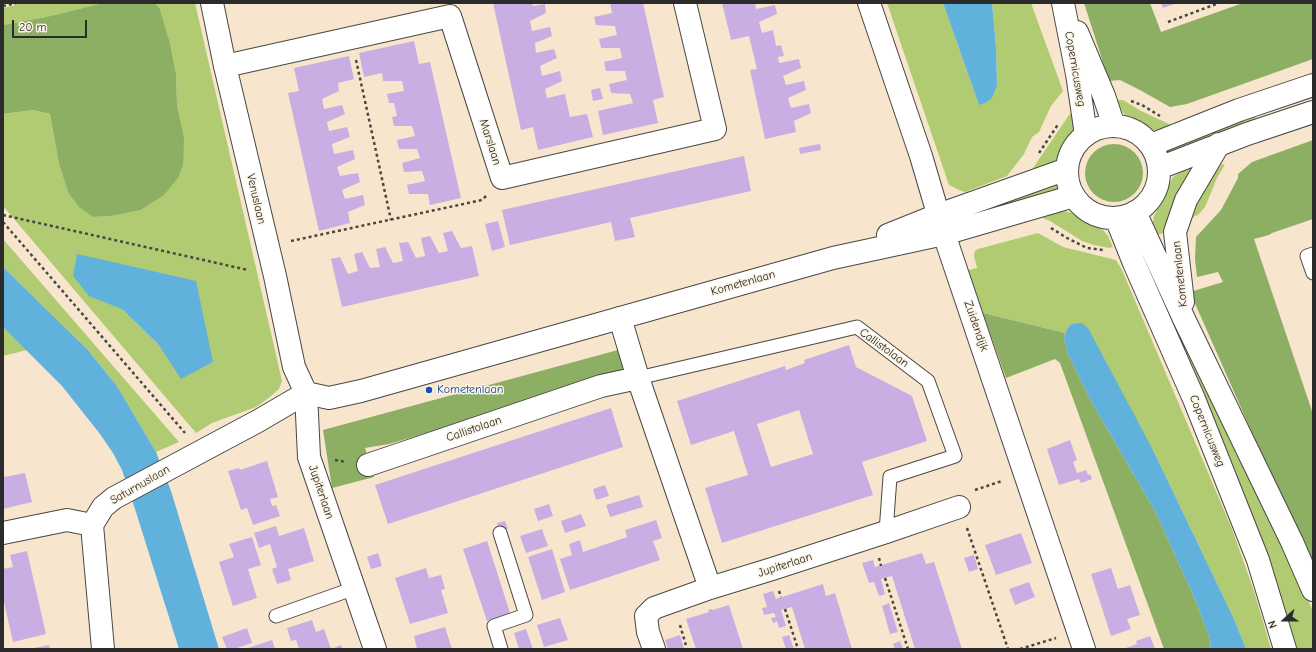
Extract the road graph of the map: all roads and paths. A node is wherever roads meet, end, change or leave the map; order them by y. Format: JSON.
{"nodes":[{"id":1,"x":17,"y":3,"type":"edge"},
{"id":2,"x":212,"y":3,"type":"edge"},
{"id":3,"x":685,"y":3,"type":"edge"},
{"id":4,"x":869,"y":3,"type":"edge"},
{"id":5,"x":1063,"y":3,"type":"edge"},
{"id":6,"x":1219,"y":3,"type":"edge"},
{"id":7,"x":3,"y":6,"type":"edge"},
{"id":8,"x":448,"y":10,"type":"edge"},
{"id":9,"x":1168,"y":22,"type":"dead end"},
{"id":10,"x":352,"y":38,"type":"junction"},
{"id":11,"x":225,"y":66,"type":"junction"},
{"id":12,"x":1313,"y":85,"type":"edge"},
{"id":13,"x":1313,"y":112,"type":"edge"},
{"id":14,"x":1114,"y":126,"type":"junction"},
{"id":15,"x":1086,"y":135,"type":"junction"},
{"id":16,"x":1219,"y":144,"type":"junction"},
{"id":17,"x":1151,"y":145,"type":"junction"},
{"id":18,"x":1067,"y":168,"type":"junction"},
{"id":19,"x":1159,"y":168,"type":"junction"},
{"id":20,"x":502,"y":178,"type":"junction"},
{"id":21,"x":1074,"y":196,"type":"junction"},
{"id":22,"x":1126,"y":215,"type":"junction"},
{"id":23,"x":3,"y":216,"type":"edge"},
{"id":24,"x":391,"y":220,"type":"junction"},
{"id":25,"x":3,"y":222,"type":"edge"},
{"id":26,"x":941,"y":225,"type":"junction"},
{"id":27,"x":268,"y":246,"type":"junction"},
{"id":28,"x":1313,"y":254,"type":"edge"},
{"id":29,"x":1313,"y":273,"type":"edge"},
{"id":30,"x":275,"y":276,"type":"junction"},
{"id":31,"x":620,"y":318,"type":"junction"},
{"id":32,"x":1184,"y":319,"type":"junction"},
{"id":33,"x":638,"y":378,"type":"junction"},
{"id":34,"x":306,"y":393,"type":"junction"},
{"id":35,"x":200,"y":452,"type":"junction"},
{"id":36,"x":309,"y":457,"type":"junction"},
{"id":37,"x":368,"y":465,"type":"joint"},
{"id":38,"x":991,"y":485,"type":"dead end"},
{"id":39,"x":959,"y":507,"type":"junction"},
{"id":40,"x":92,"y":526,"type":"junction"},
{"id":41,"x":886,"y":532,"type":"junction"},
{"id":42,"x":3,"y":533,"type":"edge"},
{"id":43,"x":500,"y":533,"type":"dead end"},
{"id":44,"x":885,"y":578,"type":"dead end"},
{"id":45,"x":355,"y":588,"type":"junction"},
{"id":46,"x":710,"y":588,"type":"junction"},
{"id":47,"x":1313,"y":590,"type":"edge"},
{"id":48,"x":785,"y":609,"type":"dead end"},
{"id":49,"x":276,"y":616,"type":"dead end"},
{"id":50,"x":1043,"y":642,"type":"dead end"},
{"id":51,"x":103,"y":649,"type":"edge"},
{"id":52,"x":374,"y":649,"type":"edge"},
{"id":53,"x":501,"y":649,"type":"edge"},
{"id":54,"x":654,"y":649,"type":"edge"},
{"id":55,"x":798,"y":649,"type":"edge"},
{"id":56,"x":908,"y":649,"type":"edge"},
{"id":57,"x":1008,"y":649,"type":"edge"},
{"id":58,"x":1020,"y":649,"type":"edge"},
{"id":59,"x":1084,"y":649,"type":"edge"},
{"id":60,"x":1286,"y":649,"type":"edge"}],
"edges":[{"from":1,"to":7,"type":"path"},
{"from":2,"to":11,"type":"street","name":"Venuslaan"},
{"from":3,"to":20,"type":"street","name":"Marslaan"},
{"from":4,"to":26,"type":"street","name":"Zuidendijk"},
{"from":5,"to":14,"type":"street","name":"Copernicusweg"},
{"from":5,"to":15,"type":"street","name":"Copernicusweg"},
{"from":6,"to":9,"type":"path"},
{"from":8,"to":10,"type":"street","name":"Marslaan"},
{"from":8,"to":20,"type":"street","name":"Marslaan"},
{"from":10,"to":11,"type":"street","name":"Marslaan"},
{"from":10,"to":24,"type":"path"},
{"from":11,"to":27,"type":"street","name":"Venuslaan"},
{"from":12,"to":17,"type":"street"},
{"from":13,"to":16,"type":"street"},
{"from":14,"to":15,"type":"street"},
{"from":14,"to":17,"type":"street"},
{"from":15,"to":18,"type":"street"},
{"from":16,"to":19,"type":"street"},
{"from":16,"to":32,"type":"street","name":"Kometenlaan"},
{"from":17,"to":19,"type":"street"},
{"from":18,"to":21,"type":"street"},
{"from":18,"to":26,"type":"street","name":"Kometenlaan"},
{"from":19,"to":22,"type":"street"},
{"from":20,"to":24,"type":"path"},
{"from":21,"to":22,"type":"street"},
{"from":21,"to":26,"type":"street","name":"Kometenlaan"},
{"from":22,"to":32,"type":"street"},
{"from":22,"to":60,"type":"street","name":"Copernicusweg"},
{"from":23,"to":30,"type":"path"},
{"from":24,"to":27,"type":"path"},
{"from":25,"to":35,"type":"path"},
{"from":26,"to":31,"type":"street","name":"Kometenlaan"},
{"from":26,"to":59,"type":"street","name":"Zuidendijk"},
{"from":27,"to":30,"type":"street","name":"Venuslaan"},
{"from":28,"to":29,"type":"lane"},
{"from":30,"to":34,"type":"street","name":"Venuslaan"},
{"from":31,"to":33,"type":"street"},
{"from":31,"to":34,"type":"street","name":"Kometenlaan"},
{"from":32,"to":47,"type":"street"},
{"from":33,"to":37,"type":"street","name":"Callistolaan"},
{"from":33,"to":41,"type":"lane","name":"Callistolaan"},
{"from":33,"to":46,"type":"street"},
{"from":34,"to":35,"type":"street","name":"Saturnuslaan"},
{"from":34,"to":36,"type":"street","name":"Jupiterlaan"},
{"from":35,"to":40,"type":"street","name":"Saturnuslaan"},
{"from":36,"to":37,"type":"path"},
{"from":36,"to":45,"type":"street","name":"Jupiterlaan"},
{"from":38,"to":39,"type":"path"},
{"from":39,"to":41,"type":"street","name":"Jupiterlaan"},
{"from":39,"to":57,"type":"path"},
{"from":40,"to":42,"type":"street"},
{"from":40,"to":51,"type":"street"},
{"from":41,"to":46,"type":"street","name":"Jupiterlaan"},
{"from":43,"to":53,"type":"lane"},
{"from":44,"to":56,"type":"path"},
{"from":45,"to":49,"type":"lane"},
{"from":45,"to":52,"type":"street","name":"Jupiterlaan"},
{"from":46,"to":54,"type":"street","name":"Jupiterlaan"},
{"from":48,"to":55,"type":"path"},
{"from":50,"to":58,"type":"path"}]}
